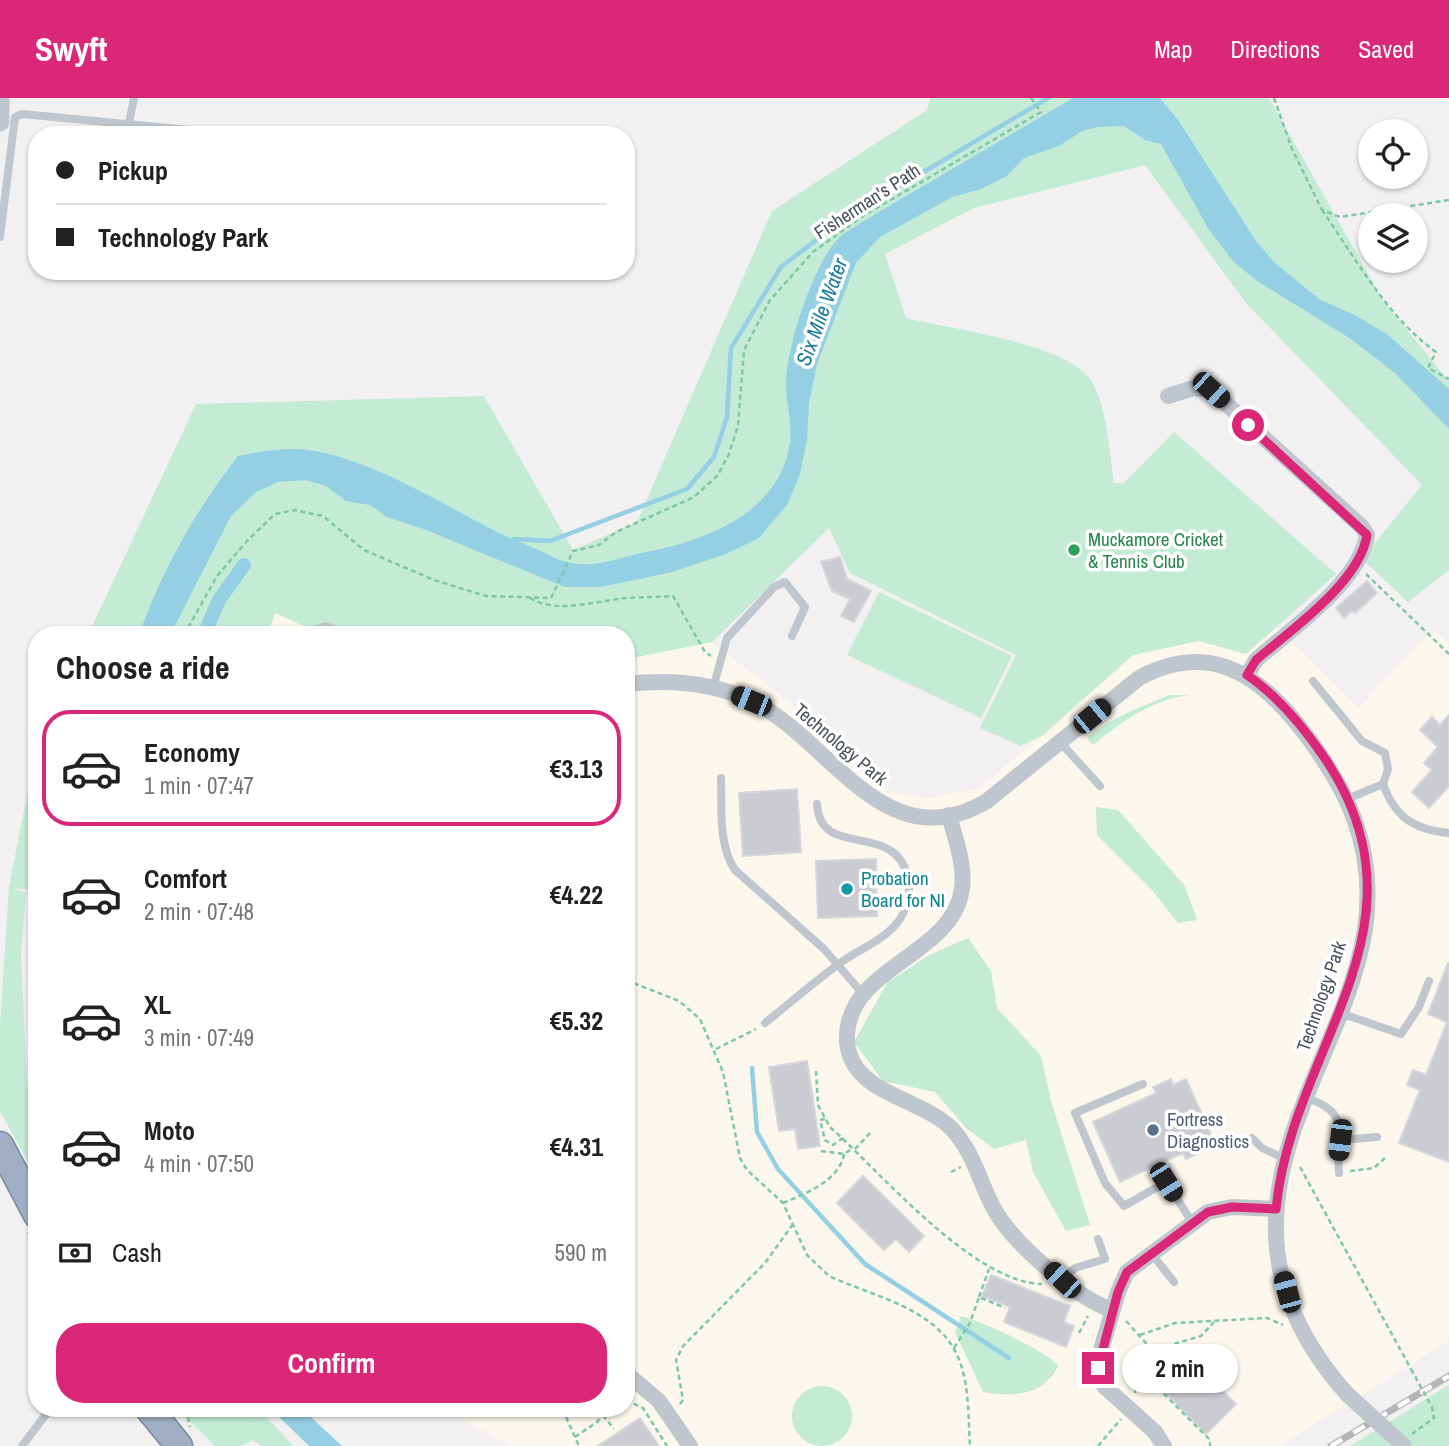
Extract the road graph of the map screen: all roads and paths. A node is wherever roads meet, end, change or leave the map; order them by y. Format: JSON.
{"nodes":[{"id":1,"x":134,"y":98,"type":"edge"},
{"id":2,"x":1031,"y":98,"type":"edge"},
{"id":3,"x":1273,"y":98,"type":"edge"},
{"id":4,"x":0,"y":100,"type":"edge"},
{"id":5,"x":0,"y":122,"type":"edge"},
{"id":6,"x":129,"y":122,"type":"junction"},
{"id":7,"x":163,"y":126,"type":"edge"},
{"id":8,"x":1449,"y":201,"type":"edge"},
{"id":9,"x":1322,"y":211,"type":"junction"},
{"id":10,"x":0,"y":237,"type":"edge"},
{"id":11,"x":1449,"y":379,"type":"edge"},
{"id":12,"x":1168,"y":396,"type":"dead end"},
{"id":13,"x":1354,"y":564,"type":"junction"},
{"id":14,"x":528,"y":596,"type":"junction"},
{"id":15,"x":189,"y":626,"type":"edge"},
{"id":16,"x":792,"y":636,"type":"dead end"},
{"id":17,"x":1449,"y":654,"type":"edge"},
{"id":18,"x":719,"y":661,"type":"junction"},
{"id":19,"x":1247,"y":675,"type":"junction"},
{"id":20,"x":1313,"y":681,"type":"dead end"},
{"id":21,"x":635,"y":684,"type":"edge"},
{"id":22,"x":713,"y":688,"type":"junction"},
{"id":23,"x":1060,"y":742,"type":"junction"},
{"id":24,"x":720,"y":778,"type":"dead end"},
{"id":25,"x":1383,"y":784,"type":"junction"},
{"id":26,"x":1100,"y":786,"type":"dead end"},
{"id":27,"x":1347,"y":799,"type":"junction"},
{"id":28,"x":817,"y":804,"type":"dead end"},
{"id":29,"x":950,"y":815,"type":"junction"},
{"id":30,"x":1449,"y":833,"type":"edge"},
{"id":31,"x":839,"y":964,"type":"junction"},
{"id":32,"x":1429,"y":981,"type":"dead end"},
{"id":33,"x":635,"y":984,"type":"edge"},
{"id":34,"x":864,"y":995,"type":"junction"},
{"id":35,"x":1338,"y":1017,"type":"junction"},
{"id":36,"x":765,"y":1023,"type":"joint"},
{"id":37,"x":716,"y":1049,"type":"junction"},
{"id":38,"x":817,"y":1071,"type":"dead end"},
{"id":39,"x":1143,"y":1084,"type":"dead end"},
{"id":40,"x":1307,"y":1098,"type":"junction"},
{"id":41,"x":825,"y":1119,"type":"junction"},
{"id":42,"x":872,"y":1131,"type":"dead end"},
{"id":43,"x":1377,"y":1137,"type":"dead end"},
{"id":44,"x":843,"y":1138,"type":"junction"},
{"id":45,"x":1252,"y":1138,"type":"dead end"},
{"id":46,"x":1340,"y":1140,"type":"junction"},
{"id":47,"x":0,"y":1145,"type":"edge"},
{"id":48,"x":854,"y":1149,"type":"junction"},
{"id":49,"x":821,"y":1152,"type":"dead end"},
{"id":50,"x":844,"y":1154,"type":"junction"},
{"id":51,"x":1385,"y":1158,"type":"dead end"},
{"id":52,"x":1285,"y":1159,"type":"junction"},
{"id":53,"x":1339,"y":1173,"type":"joint"},
{"id":54,"x":28,"y":1198,"type":"edge"},
{"id":55,"x":783,"y":1203,"type":"junction"},
{"id":56,"x":1276,"y":1209,"type":"junction"},
{"id":57,"x":1192,"y":1222,"type":"junction"},
{"id":58,"x":793,"y":1224,"type":"junction"},
{"id":59,"x":1098,"y":1240,"type":"dead end"},
{"id":60,"x":1151,"y":1253,"type":"junction"},
{"id":61,"x":989,"y":1269,"type":"junction"},
{"id":62,"x":1062,"y":1280,"type":"junction"},
{"id":63,"x":1174,"y":1282,"type":"dead end"},
{"id":64,"x":979,"y":1297,"type":"junction"},
{"id":65,"x":1093,"y":1303,"type":"junction"},
{"id":66,"x":1005,"y":1308,"type":"dead end"},
{"id":67,"x":1112,"y":1310,"type":"junction"},
{"id":68,"x":1126,"y":1321,"type":"dead end"},
{"id":69,"x":1214,"y":1322,"type":"junction"},
{"id":70,"x":1079,"y":1333,"type":"dead end"},
{"id":71,"x":1303,"y":1334,"type":"junction"},
{"id":72,"x":1140,"y":1335,"type":"junction"},
{"id":73,"x":954,"y":1348,"type":"junction"},
{"id":74,"x":1156,"y":1354,"type":"junction"},
{"id":75,"x":1142,"y":1370,"type":"junction"},
{"id":76,"x":635,"y":1381,"type":"edge"},
{"id":77,"x":635,"y":1404,"type":"edge"},
{"id":78,"x":675,"y":1409,"type":"dead end"},
{"id":79,"x":1129,"y":1409,"type":"junction"},
{"id":80,"x":44,"y":1417,"type":"edge"},
{"id":81,"x":155,"y":1417,"type":"edge"},
{"id":82,"x":566,"y":1417,"type":"dead end"},
{"id":83,"x":600,"y":1417,"type":"edge"},
{"id":84,"x":605,"y":1417,"type":"edge"},
{"id":85,"x":614,"y":1429,"type":"dead end"},
{"id":86,"x":575,"y":1437,"type":"junction"},
{"id":87,"x":1404,"y":1443,"type":"edge"},
{"id":88,"x":22,"y":1446,"type":"edge"},
{"id":89,"x":179,"y":1446,"type":"edge"},
{"id":90,"x":579,"y":1446,"type":"edge"},
{"id":91,"x":667,"y":1446,"type":"edge"},
{"id":92,"x":690,"y":1446,"type":"edge"},
{"id":93,"x":970,"y":1446,"type":"edge"},
{"id":94,"x":1098,"y":1446,"type":"edge"},
{"id":95,"x":1164,"y":1446,"type":"edge"},
{"id":96,"x":1210,"y":1446,"type":"edge"}],
"edges":[{"from":1,"to":6,"type":"lane"},
{"from":2,"to":14,"type":"path","name":"Fisherman's Path"},
{"from":3,"to":9,"type":"path"},
{"from":4,"to":5,"type":"street"},
{"from":6,"to":7,"type":"lane"},
{"from":6,"to":10,"type":"lane"},
{"from":8,"to":9,"type":"path"},
{"from":9,"to":11,"type":"path"},
{"from":12,"to":13,"type":"street"},
{"from":13,"to":17,"type":"path"},
{"from":13,"to":19,"type":"street"},
{"from":14,"to":15,"type":"path","name":"Fisherman's Path"},
{"from":14,"to":18,"type":"path"},
{"from":16,"to":18,"type":"lane"},
{"from":18,"to":22,"type":"lane"},
{"from":19,"to":23,"type":"street","name":"Technology Park"},
{"from":19,"to":27,"type":"street","name":"Technology Park"},
{"from":20,"to":25,"type":"lane"},
{"from":21,"to":22,"type":"street","name":"Technology Park"},
{"from":22,"to":29,"type":"street","name":"Technology Park"},
{"from":23,"to":26,"type":"lane"},
{"from":23,"to":29,"type":"street","name":"Technology Park"},
{"from":24,"to":31,"type":"lane"},
{"from":25,"to":27,"type":"lane"},
{"from":25,"to":30,"type":"lane"},
{"from":27,"to":35,"type":"street","name":"Technology Park"},
{"from":28,"to":31,"type":"lane"},
{"from":29,"to":34,"type":"street"},
{"from":31,"to":34,"type":"lane"},
{"from":31,"to":36,"type":"lane"},
{"from":32,"to":35,"type":"lane"},
{"from":33,"to":37,"type":"path"},
{"from":34,"to":62,"type":"street"},
{"from":35,"to":40,"type":"street","name":"Technology Park"},
{"from":36,"to":37,"type":"path"},
{"from":37,"to":55,"type":"path"},
{"from":38,"to":41,"type":"path"},
{"from":39,"to":57,"type":"lane"},
{"from":40,"to":46,"type":"lane"},
{"from":40,"to":52,"type":"street","name":"Technology Park"},
{"from":41,"to":44,"type":"path"},
{"from":41,"to":44,"type":"path"},
{"from":42,"to":48,"type":"path"},
{"from":43,"to":46,"type":"lane"},
{"from":44,"to":48,"type":"path"},
{"from":45,"to":52,"type":"lane"},
{"from":46,"to":53,"type":"lane"},
{"from":47,"to":54,"type":"highway"},
{"from":48,"to":50,"type":"path"},
{"from":48,"to":61,"type":"path"},
{"from":49,"to":50,"type":"path"},
{"from":50,"to":55,"type":"path"},
{"from":51,"to":53,"type":"path"},
{"from":52,"to":56,"type":"street","name":"Technology Park"},
{"from":52,"to":87,"type":"path","bridge":true},
{"from":55,"to":58,"type":"path"},
{"from":56,"to":57,"type":"street"},
{"from":56,"to":71,"type":"street","name":"Technology Park"},
{"from":57,"to":60,"type":"street"},
{"from":58,"to":73,"type":"path"},
{"from":58,"to":78,"type":"path"},
{"from":59,"to":62,"type":"lane"},
{"from":60,"to":63,"type":"lane"},
{"from":60,"to":67,"type":"street"},
{"from":61,"to":62,"type":"path"},
{"from":61,"to":64,"type":"path"},
{"from":62,"to":65,"type":"street"},
{"from":64,"to":66,"type":"path"},
{"from":64,"to":73,"type":"path"},
{"from":65,"to":67,"type":"street"},
{"from":65,"to":70,"type":"path"},
{"from":67,"to":79,"type":"street"},
{"from":68,"to":72,"type":"path"},
{"from":69,"to":71,"type":"path"},
{"from":69,"to":72,"type":"path"},
{"from":69,"to":74,"type":"path"},
{"from":71,"to":87,"type":"street","name":"Technology Park","bridge":true},
{"from":72,"to":74,"type":"path"},
{"from":73,"to":93,"type":"path"},
{"from":74,"to":75,"type":"path"},
{"from":75,"to":79,"type":"path"},
{"from":75,"to":96,"type":"path"},
{"from":76,"to":92,"type":"street"},
{"from":77,"to":91,"type":"path"},
{"from":79,"to":94,"type":"path"},
{"from":79,"to":95,"type":"street"},
{"from":80,"to":88,"type":"lane"},
{"from":81,"to":89,"type":"highway"},
{"from":82,"to":86,"type":"path"},
{"from":83,"to":86,"type":"path"},
{"from":84,"to":85,"type":"path"},
{"from":86,"to":90,"type":"path"}]}
